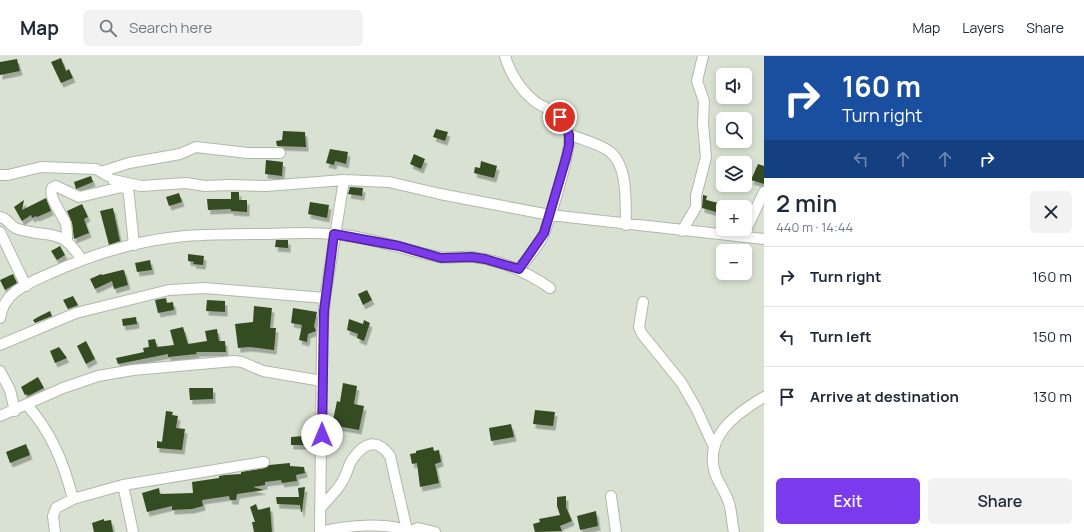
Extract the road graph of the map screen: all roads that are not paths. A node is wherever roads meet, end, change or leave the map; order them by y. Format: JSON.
{"nodes":[{"id":1,"x":505,"y":56,"type":"edge"},
{"id":2,"x":703,"y":56,"type":"edge"},
{"id":3,"x":569,"y":134,"type":"junction"},
{"id":4,"x":280,"y":153,"type":"dead end"},
{"id":5,"x":104,"y":172,"type":"junction"},
{"id":6,"x":0,"y":175,"type":"edge"},
{"id":7,"x":113,"y":180,"type":"junction"},
{"id":8,"x":344,"y":180,"type":"junction"},
{"id":9,"x":122,"y":187,"type":"junction"},
{"id":10,"x":764,"y":192,"type":"edge"},
{"id":11,"x":550,"y":216,"type":"junction"},
{"id":12,"x":0,"y":217,"type":"edge"},
{"id":13,"x":752,"y":217,"type":"edge"},
{"id":14,"x":626,"y":225,"type":"junction"},
{"id":15,"x":682,"y":230,"type":"junction"},
{"id":16,"x":0,"y":232,"type":"edge"},
{"id":17,"x":716,"y":233,"type":"edge"},
{"id":18,"x":334,"y":234,"type":"junction"},
{"id":19,"x":743,"y":236,"type":"edge"},
{"id":20,"x":764,"y":238,"type":"edge"},
{"id":21,"x":67,"y":240,"type":"junction"},
{"id":22,"x":134,"y":245,"type":"junction"},
{"id":23,"x":82,"y":260,"type":"junction"},
{"id":24,"x":519,"y":269,"type":"junction"},
{"id":25,"x":26,"y":286,"type":"junction"},
{"id":26,"x":550,"y":288,"type":"dead end"},
{"id":27,"x":325,"y":298,"type":"junction"},
{"id":28,"x":643,"y":302,"type":"dead end"},
{"id":29,"x":0,"y":318,"type":"edge"},
{"id":30,"x":0,"y":345,"type":"edge"},
{"id":31,"x":0,"y":371,"type":"edge"},
{"id":32,"x":322,"y":381,"type":"junction"},
{"id":33,"x":764,"y":397,"type":"edge"},
{"id":34,"x":27,"y":405,"type":"junction"},
{"id":35,"x":15,"y":410,"type":"junction"},
{"id":36,"x":0,"y":416,"type":"edge"},
{"id":37,"x":714,"y":447,"type":"junction"},
{"id":38,"x":264,"y":462,"type":"dead end"},
{"id":39,"x":123,"y":486,"type":"junction"},
{"id":40,"x":611,"y":496,"type":"dead end"},
{"id":41,"x":73,"y":499,"type":"junction"},
{"id":42,"x":320,"y":509,"type":"junction"},
{"id":43,"x":409,"y":531,"type":"edge"},
{"id":44,"x":55,"y":532,"type":"edge"},
{"id":45,"x":133,"y":532,"type":"edge"},
{"id":46,"x":320,"y":532,"type":"edge"},
{"id":47,"x":435,"y":532,"type":"edge"},
{"id":48,"x":616,"y":532,"type":"edge"},
{"id":49,"x":734,"y":532,"type":"edge"}],
"edges":[{"from":1,"to":3,"type":"street"},
{"from":2,"to":15,"type":"street"},
{"from":3,"to":11,"type":"street"},
{"from":3,"to":14,"type":"street"},
{"from":4,"to":5,"type":"street"},
{"from":5,"to":6,"type":"street"},
{"from":5,"to":7,"type":"street"},
{"from":7,"to":8,"type":"street"},
{"from":7,"to":9,"type":"street"},
{"from":8,"to":11,"type":"street"},
{"from":8,"to":18,"type":"street"},
{"from":9,"to":21,"type":"street"},
{"from":9,"to":22,"type":"street"},
{"from":10,"to":13,"type":"street"},
{"from":11,"to":14,"type":"street"},
{"from":11,"to":24,"type":"street"},
{"from":12,"to":21,"type":"street"},
{"from":14,"to":15,"type":"street"},
{"from":15,"to":17,"type":"street"},
{"from":16,"to":25,"type":"street"},
{"from":18,"to":22,"type":"street"},
{"from":18,"to":24,"type":"street"},
{"from":18,"to":27,"type":"street"},
{"from":19,"to":20,"type":"street"},
{"from":21,"to":23,"type":"street"},
{"from":22,"to":23,"type":"street"},
{"from":23,"to":25,"type":"street"},
{"from":24,"to":26,"type":"street"},
{"from":25,"to":29,"type":"street"},
{"from":27,"to":30,"type":"street"},
{"from":27,"to":32,"type":"street"},
{"from":28,"to":37,"type":"street"},
{"from":31,"to":35,"type":"street"},
{"from":32,"to":34,"type":"street"},
{"from":32,"to":42,"type":"street"},
{"from":33,"to":37,"type":"street"},
{"from":34,"to":35,"type":"street"},
{"from":34,"to":41,"type":"street"},
{"from":35,"to":36,"type":"street"},
{"from":37,"to":49,"type":"street"},
{"from":38,"to":39,"type":"street"},
{"from":39,"to":41,"type":"street"},
{"from":39,"to":45,"type":"street"},
{"from":40,"to":48,"type":"street"},
{"from":41,"to":44,"type":"street"},
{"from":42,"to":43,"type":"street"},
{"from":42,"to":46,"type":"street"},
{"from":43,"to":46,"type":"street"},
{"from":43,"to":47,"type":"street"}]}
